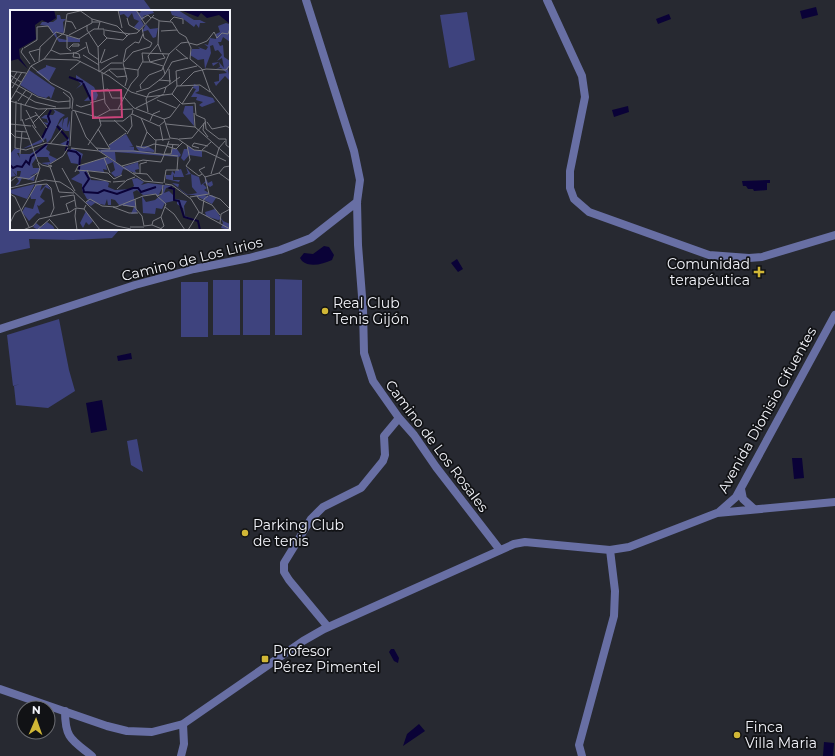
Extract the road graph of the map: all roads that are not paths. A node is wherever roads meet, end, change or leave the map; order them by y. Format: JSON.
{"nodes":[{"id":1,"x":306,"y":0,"type":"edge"},
{"id":2,"x":547,"y":0,"type":"edge"},
{"id":3,"x":357,"y":202,"type":"junction"},
{"id":4,"x":835,"y":235,"type":"edge"},
{"id":5,"x":835,"y":315,"type":"edge"},
{"id":6,"x":0,"y":329,"type":"edge"},
{"id":7,"x":399,"y":418,"type":"junction"},
{"id":8,"x":740,"y":489,"type":"junction"},
{"id":9,"x":835,"y":502,"type":"edge"},
{"id":10,"x":754,"y":509,"type":"junction"},
{"id":11,"x":717,"y":513,"type":"junction"},
{"id":12,"x":500,"y":550,"type":"junction"},
{"id":13,"x":610,"y":550,"type":"junction"},
{"id":14,"x":328,"y":628,"type":"junction"},
{"id":15,"x":0,"y":689,"type":"edge"},
{"id":16,"x":65,"y":711,"type":"junction"},
{"id":17,"x":183,"y":724,"type":"junction"},
{"id":18,"x":92,"y":756,"type":"edge"},
{"id":19,"x":181,"y":756,"type":"edge"},
{"id":20,"x":582,"y":756,"type":"edge"}],
"edges":[{"from":1,"to":3,"type":"street","name":"Camino de Los Rosales"},
{"from":2,"to":4,"type":"street"},
{"from":3,"to":6,"type":"street","name":"Camino de Los Lirios"},
{"from":3,"to":7,"type":"street","name":"Camino de Los Rosales"},
{"from":5,"to":8,"type":"street","name":"Avenida Dionisio Cifuentes"},
{"from":7,"to":12,"type":"street","name":"Camino de Los Rosales"},
{"from":7,"to":14,"type":"street"},
{"from":8,"to":10,"type":"street"},
{"from":8,"to":11,"type":"street","name":"Avenida Dionisio Cifuentes"},
{"from":9,"to":10,"type":"street"},
{"from":10,"to":11,"type":"street"},
{"from":11,"to":13,"type":"street"},
{"from":12,"to":13,"type":"street"},
{"from":12,"to":14,"type":"street"},
{"from":13,"to":20,"type":"street"},
{"from":14,"to":17,"type":"street"},
{"from":15,"to":16,"type":"street"},
{"from":16,"to":17,"type":"street"},
{"from":16,"to":18,"type":"street"},
{"from":17,"to":19,"type":"street"}]}
